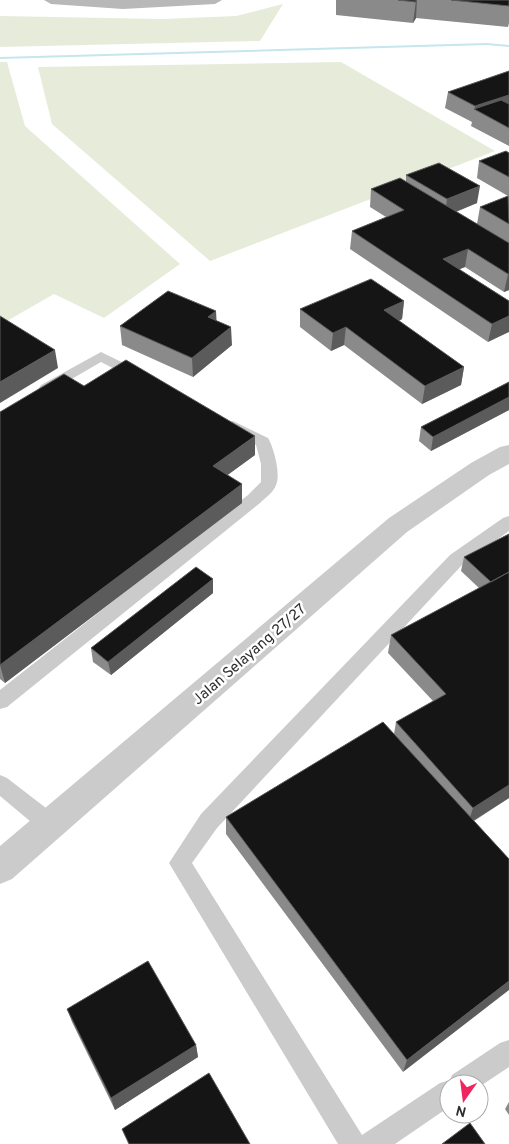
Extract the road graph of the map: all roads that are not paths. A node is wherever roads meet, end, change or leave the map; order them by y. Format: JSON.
{"nodes":[{"id":1,"x":51,"y":0,"type":"edge"},
{"id":2,"x":215,"y":0,"type":"edge"},
{"id":3,"x":152,"y":383,"type":"edge"},
{"id":4,"x":33,"y":395,"type":"edge"},
{"id":5,"x":220,"y":420,"type":"edge"},
{"id":6,"x":509,"y":454,"type":"edge"},
{"id":7,"x":509,"y":522,"type":"edge"},
{"id":8,"x":0,"y":700,"type":"edge"},
{"id":9,"x":0,"y":784,"type":"edge"},
{"id":10,"x":51,"y":824,"type":"junction"},
{"id":11,"x":0,"y":868,"type":"edge"},
{"id":12,"x":509,"y":1052,"type":"edge"},
{"id":13,"x":476,"y":1074,"type":"edge"},
{"id":14,"x":439,"y":1099,"type":"edge"},
{"id":15,"x":353,"y":1144,"type":"edge"},
{"id":16,"x":372,"y":1144,"type":"edge"}],
"edges":[{"from":1,"to":2,"type":"main road"},
{"from":3,"to":4,"type":"lane"},
{"from":5,"to":8,"type":"lane"},
{"from":6,"to":10,"type":"street","name":"Jalan Selayang 27/27"},
{"from":7,"to":15,"type":"lane"},
{"from":9,"to":10,"type":"lane"},
{"from":10,"to":11,"type":"street","name":"Jalan Selayang 27/27"},
{"from":12,"to":13,"type":"lane"},
{"from":14,"to":16,"type":"lane"}]}
